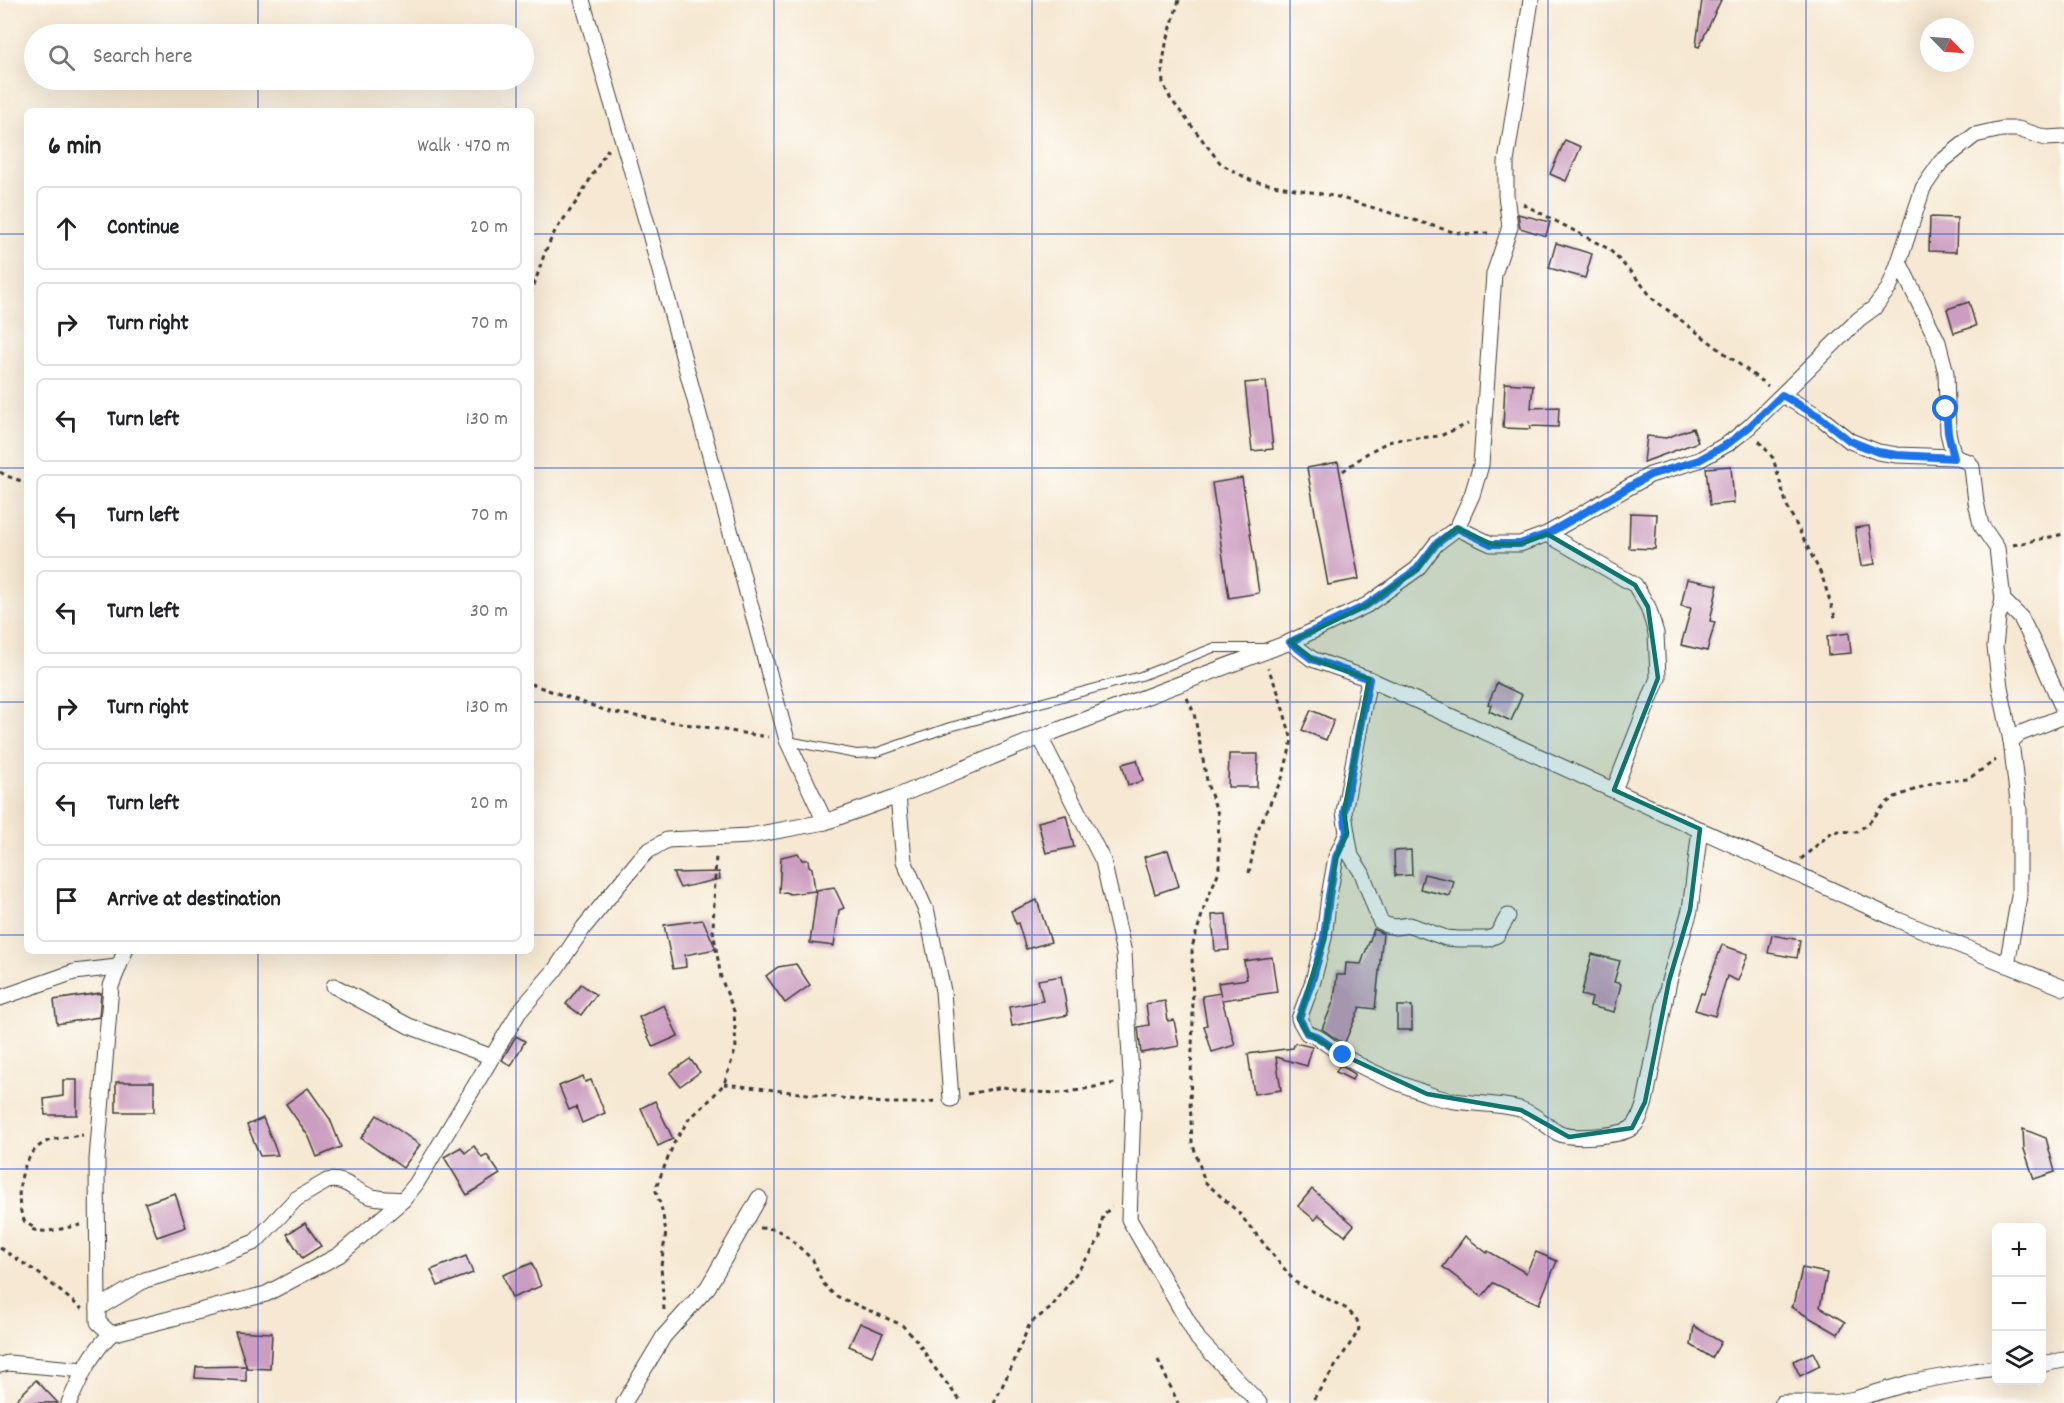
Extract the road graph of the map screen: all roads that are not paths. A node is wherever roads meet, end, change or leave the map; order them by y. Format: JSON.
{"nodes":[{"id":1,"x":582,"y":0,"type":"edge"},
{"id":2,"x":1531,"y":0,"type":"edge"},
{"id":3,"x":2064,"y":137,"type":"edge"},
{"id":4,"x":1899,"y":262,"type":"junction"},
{"id":5,"x":1782,"y":395,"type":"junction"},
{"id":6,"x":1954,"y":458,"type":"junction"},
{"id":7,"x":1457,"y":528,"type":"junction"},
{"id":8,"x":1547,"y":534,"type":"junction"},
{"id":9,"x":2003,"y":600,"type":"junction"},
{"id":10,"x":1284,"y":645,"type":"junction"},
{"id":11,"x":1369,"y":679,"type":"junction"},
{"id":12,"x":2064,"y":713,"type":"edge"},
{"id":13,"x":1040,"y":737,"type":"junction"},
{"id":14,"x":787,"y":740,"type":"junction"},
{"id":15,"x":2011,"y":744,"type":"junction"},
{"id":16,"x":1614,"y":790,"type":"junction"},
{"id":17,"x":898,"y":796,"type":"junction"},
{"id":18,"x":825,"y":822,"type":"junction"},
{"id":19,"x":1700,"y":829,"type":"junction"},
{"id":20,"x":1347,"y":833,"type":"junction"},
{"id":21,"x":1508,"y":916,"type":"dead end"},
{"id":22,"x":124,"y":954,"type":"edge"},
{"id":23,"x":2007,"y":965,"type":"junction"},
{"id":24,"x":117,"y":967,"type":"junction"},
{"id":25,"x":334,"y":986,"type":"dead end"},
{"id":26,"x":2064,"y":988,"type":"edge"},
{"id":27,"x":0,"y":998,"type":"edge"},
{"id":28,"x":492,"y":1057,"type":"junction"},
{"id":29,"x":951,"y":1099,"type":"road end"},
{"id":30,"x":759,"y":1198,"type":"dead end"},
{"id":31,"x":403,"y":1200,"type":"junction"},
{"id":32,"x":98,"y":1315,"type":"junction"},
{"id":33,"x":111,"y":1334,"type":"junction"},
{"id":34,"x":2064,"y":1360,"type":"edge"},
{"id":35,"x":2046,"y":1363,"type":"edge"},
{"id":36,"x":0,"y":1365,"type":"edge"},
{"id":37,"x":1992,"y":1369,"type":"edge"},
{"id":38,"x":84,"y":1370,"type":"junction"},
{"id":39,"x":69,"y":1403,"type":"edge"},
{"id":40,"x":624,"y":1403,"type":"edge"},
{"id":41,"x":1259,"y":1403,"type":"edge"},
{"id":42,"x":1782,"y":1403,"type":"edge"}],
"edges":[{"from":1,"to":14,"type":"street"},
{"from":2,"to":7,"type":"street"},
{"from":3,"to":4,"type":"street"},
{"from":4,"to":5,"type":"street"},
{"from":4,"to":6,"type":"street"},
{"from":5,"to":6,"type":"street"},
{"from":5,"to":8,"type":"street"},
{"from":6,"to":9,"type":"street"},
{"from":7,"to":8,"type":"street"},
{"from":7,"to":10,"type":"street"},
{"from":8,"to":16,"type":"street"},
{"from":9,"to":12,"type":"street"},
{"from":9,"to":15,"type":"street"},
{"from":10,"to":11,"type":"street"},
{"from":10,"to":13,"type":"street"},
{"from":10,"to":14,"type":"lane"},
{"from":11,"to":16,"type":"street"},
{"from":11,"to":20,"type":"street"},
{"from":12,"to":15,"type":"street"},
{"from":13,"to":17,"type":"street"},
{"from":13,"to":41,"type":"street"},
{"from":14,"to":18,"type":"street"},
{"from":15,"to":23,"type":"street"},
{"from":16,"to":19,"type":"street"},
{"from":17,"to":18,"type":"street"},
{"from":17,"to":29,"type":"street"},
{"from":18,"to":28,"type":"street"},
{"from":19,"to":20,"type":"street"},
{"from":19,"to":23,"type":"street"},
{"from":20,"to":21,"type":"street"},
{"from":22,"to":24,"type":"street"},
{"from":23,"to":26,"type":"street"},
{"from":24,"to":27,"type":"street"},
{"from":24,"to":32,"type":"street"},
{"from":25,"to":28,"type":"street"},
{"from":28,"to":31,"type":"street"},
{"from":30,"to":40,"type":"street"},
{"from":31,"to":32,"type":"street"},
{"from":31,"to":33,"type":"street"},
{"from":32,"to":33,"type":"street"},
{"from":33,"to":38,"type":"street"},
{"from":34,"to":35,"type":"street"},
{"from":36,"to":38,"type":"street"},
{"from":37,"to":42,"type":"street"},
{"from":38,"to":39,"type":"street"}]}
